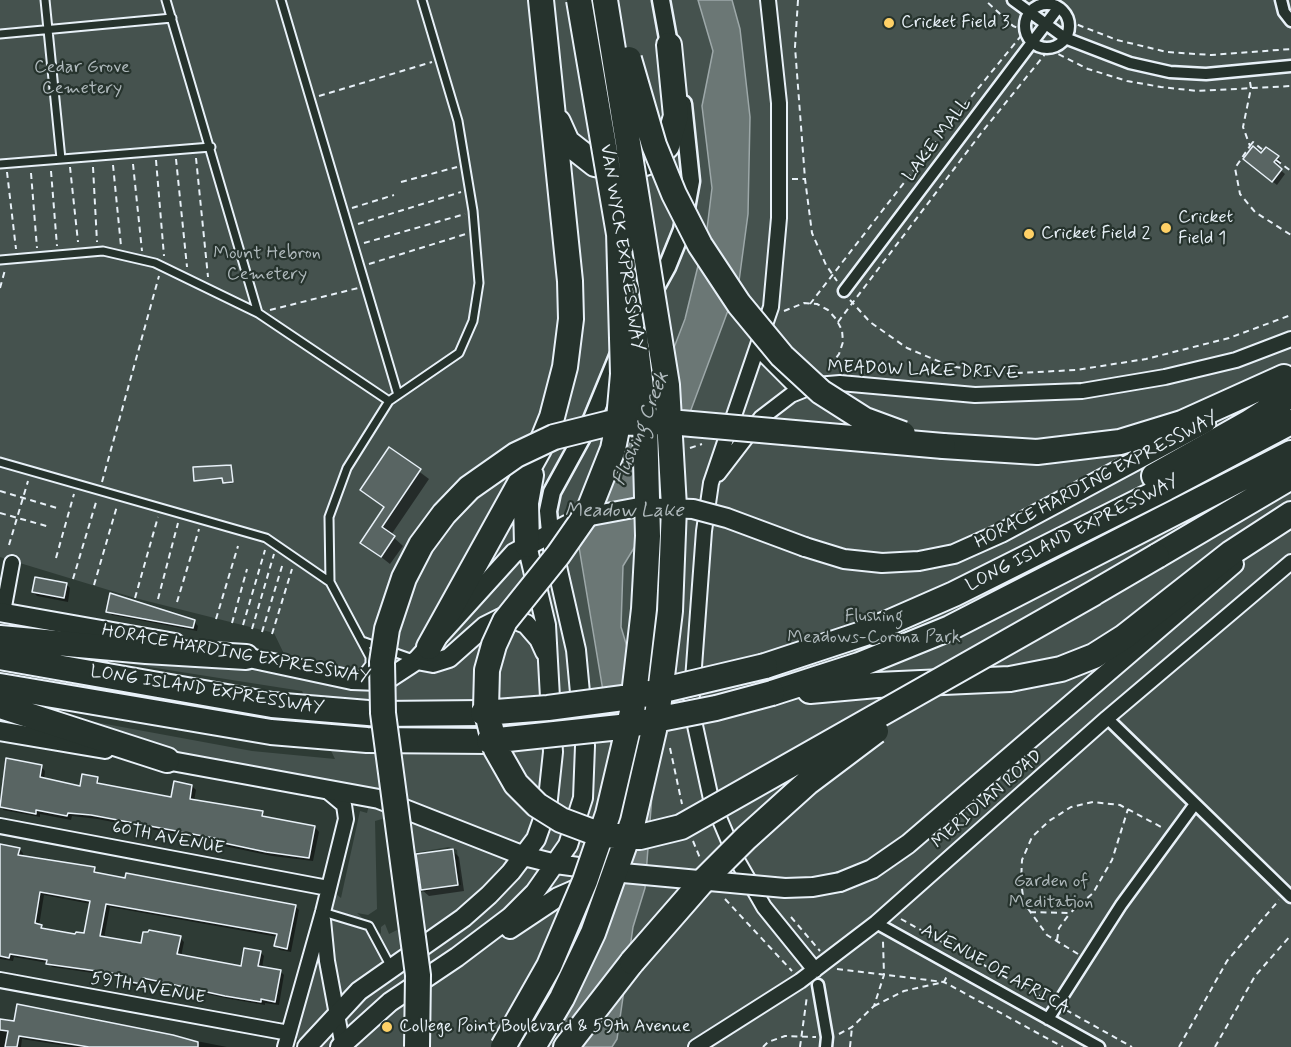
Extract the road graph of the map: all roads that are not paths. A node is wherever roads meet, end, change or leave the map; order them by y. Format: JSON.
{"nodes":[{"id":1,"x":45,"y":0,"type":"edge"},
{"id":2,"x":166,"y":0,"type":"edge"},
{"id":3,"x":281,"y":0,"type":"edge"},
{"id":4,"x":422,"y":0,"type":"edge"},
{"id":5,"x":541,"y":0,"type":"edge"},
{"id":6,"x":579,"y":0,"type":"edge"},
{"id":7,"x":605,"y":0,"type":"edge"},
{"id":8,"x":613,"y":0,"type":"edge"},
{"id":9,"x":661,"y":0,"type":"edge"},
{"id":10,"x":768,"y":0,"type":"edge"},
{"id":11,"x":1013,"y":0,"type":"edge"},
{"id":12,"x":1281,"y":0,"type":"edge"},
{"id":13,"x":1042,"y":2,"type":"edge"},
{"id":14,"x":1058,"y":8,"type":"junction"},
{"id":15,"x":1029,"y":14,"type":"junction"},
{"id":16,"x":172,"y":18,"type":"junction"},
{"id":17,"x":1291,"y":21,"type":"edge"},
{"id":18,"x":1045,"y":25,"type":"junction"},
{"id":19,"x":48,"y":29,"type":"junction"},
{"id":20,"x":0,"y":34,"type":"edge"},
{"id":21,"x":1065,"y":38,"type":"junction"},
{"id":22,"x":1032,"y":43,"type":"junction"},
{"id":23,"x":669,"y":45,"type":"junction"},
{"id":24,"x":1291,"y":66,"type":"edge"},
{"id":25,"x":549,"y":75,"type":"junction"},
{"id":26,"x":211,"y":147,"type":"junction"},
{"id":27,"x":65,"y":159,"type":"junction"},
{"id":28,"x":3,"y":164,"type":"edge"},
{"id":29,"x":619,"y":232,"type":"junction"},
{"id":30,"x":4,"y":259,"type":"edge"},
{"id":31,"x":844,"y":291,"type":"road end"},
{"id":32,"x":258,"y":313,"type":"junction"},
{"id":33,"x":1291,"y":339,"type":"edge"},
{"id":34,"x":757,"y":348,"type":"junction"},
{"id":35,"x":1289,"y":382,"type":"edge"},
{"id":36,"x":800,"y":391,"type":"junction"},
{"id":37,"x":398,"y":395,"type":"junction"},
{"id":38,"x":389,"y":401,"type":"junction"},
{"id":39,"x":1291,"y":422,"type":"edge"},
{"id":40,"x":943,"y":446,"type":"junction"},
{"id":41,"x":538,"y":449,"type":"junction"},
{"id":42,"x":1291,"y":453,"type":"edge"},
{"id":43,"x":0,"y":462,"type":"edge"},
{"id":44,"x":1291,"y":477,"type":"edge"},
{"id":45,"x":711,"y":483,"type":"junction"},
{"id":46,"x":1291,"y":516,"type":"edge"},
{"id":47,"x":550,"y":532,"type":"junction"},
{"id":48,"x":527,"y":545,"type":"junction"},
{"id":49,"x":1019,"y":562,"type":"junction"},
{"id":50,"x":1291,"y":562,"type":"edge"},
{"id":51,"x":12,"y":563,"type":"dead end"},
{"id":52,"x":330,"y":582,"type":"junction"},
{"id":53,"x":1094,"y":592,"type":"junction"},
{"id":54,"x":1,"y":612,"type":"edge"},
{"id":55,"x":0,"y":638,"type":"edge"},
{"id":56,"x":362,"y":641,"type":"junction"},
{"id":57,"x":423,"y":654,"type":"junction"},
{"id":58,"x":0,"y":657,"type":"edge"},
{"id":59,"x":246,"y":657,"type":"junction"},
{"id":60,"x":549,"y":661,"type":"junction"},
{"id":61,"x":357,"y":681,"type":"junction"},
{"id":62,"x":0,"y":686,"type":"edge"},
{"id":63,"x":772,"y":693,"type":"junction"},
{"id":64,"x":0,"y":706,"type":"edge"},
{"id":65,"x":1107,"y":718,"type":"junction"},
{"id":66,"x":0,"y":731,"type":"edge"},
{"id":67,"x":167,"y":760,"type":"junction"},
{"id":68,"x":324,"y":788,"type":"junction"},
{"id":69,"x":1195,"y":804,"type":"junction"},
{"id":70,"x":0,"y":826,"type":"edge"},
{"id":71,"x":524,"y":856,"type":"junction"},
{"id":72,"x":556,"y":864,"type":"junction"},
{"id":73,"x":596,"y":875,"type":"junction"},
{"id":74,"x":328,"y":888,"type":"junction"},
{"id":75,"x":1288,"y":895,"type":"edge"},
{"id":76,"x":323,"y":912,"type":"junction"},
{"id":77,"x":878,"y":929,"type":"junction"},
{"id":78,"x":457,"y":957,"type":"junction"},
{"id":79,"x":391,"y":967,"type":"junction"},
{"id":80,"x":815,"y":970,"type":"junction"},
{"id":81,"x":0,"y":980,"type":"edge"},
{"id":82,"x":813,"y":988,"type":"road end"},
{"id":83,"x":338,"y":1013,"type":"junction"},
{"id":84,"x":1048,"y":1019,"type":"junction"},
{"id":85,"x":287,"y":1040,"type":"edge"},
{"id":86,"x":827,"y":1042,"type":"edge"},
{"id":87,"x":342,"y":1046,"type":"edge"},
{"id":88,"x":308,"y":1047,"type":"edge"},
{"id":89,"x":417,"y":1047,"type":"edge"},
{"id":90,"x":503,"y":1047,"type":"edge"},
{"id":91,"x":533,"y":1047,"type":"edge"},
{"id":92,"x":566,"y":1047,"type":"edge"},
{"id":93,"x":696,"y":1047,"type":"edge"},
{"id":94,"x":1099,"y":1047,"type":"edge"}],
"edges":[{"from":1,"to":19,"type":"lane"},
{"from":2,"to":16,"type":"lane"},
{"from":3,"to":37,"type":"lane"},
{"from":4,"to":37,"type":"lane"},
{"from":5,"to":25,"type":"highway"},
{"from":6,"to":29,"type":"highway","name":"VAN WYCK EXPRESSWAY","bridge":true},
{"from":7,"to":91,"type":"highway","name":"VAN WYCK EXPRESSWAY","bridge":true},
{"from":8,"to":40,"type":"highway","bridge":true},
{"from":9,"to":23,"type":"street"},
{"from":10,"to":34,"type":"street","name":"MEADOW LAKE DRIVE"},
{"from":11,"to":15,"type":"street"},
{"from":12,"to":17,"type":"street"},
{"from":13,"to":14,"type":"street"},
{"from":13,"to":15,"type":"street"},
{"from":14,"to":18,"type":"street","name":"LAKE MALL"},
{"from":14,"to":21,"type":"street"},
{"from":15,"to":18,"type":"street"},
{"from":15,"to":22,"type":"street"},
{"from":16,"to":19,"type":"lane"},
{"from":16,"to":26,"type":"lane"},
{"from":18,"to":21,"type":"street"},
{"from":18,"to":22,"type":"street","name":"LAKE MALL"},
{"from":19,"to":20,"type":"lane"},
{"from":19,"to":27,"type":"lane"},
{"from":21,"to":22,"type":"street"},
{"from":21,"to":24,"type":"street"},
{"from":22,"to":31,"type":"street","name":"LAKE MALL"},
{"from":23,"to":25,"type":"highway"},
{"from":23,"to":47,"type":"street"},
{"from":25,"to":41,"type":"highway"},
{"from":26,"to":27,"type":"lane"},
{"from":26,"to":32,"type":"lane"},
{"from":27,"to":28,"type":"lane"},
{"from":29,"to":53,"type":"highway","bridge":true},
{"from":29,"to":90,"type":"highway","name":"VAN WYCK EXPRESSWAY","bridge":true},
{"from":30,"to":32,"type":"lane"},
{"from":32,"to":38,"type":"lane"},
{"from":33,"to":36,"type":"street","name":"MEADOW LAKE DRIVE"},
{"from":34,"to":36,"type":"street"},
{"from":34,"to":45,"type":"street","name":"MEADOW LAKE DRIVE"},
{"from":35,"to":40,"type":"highway"},
{"from":35,"to":47,"type":"main road","name":"HORACE HARDING EXPRESSWAY","bridge":true},
{"from":35,"to":49,"type":"highway"},
{"from":36,"to":45,"type":"street","name":"MEADOW LAKE DRIVE"},
{"from":37,"to":38,"type":"lane"},
{"from":38,"to":52,"type":"lane"},
{"from":39,"to":49,"type":"highway","name":"LONG ISLAND EXPRESSWAY"},
{"from":40,"to":89,"type":"highway","bridge":true},
{"from":41,"to":48,"type":"highway"},
{"from":41,"to":57,"type":"highway"},
{"from":42,"to":63,"type":"highway","name":"LONG ISLAND EXPRESSWAY"},
{"from":43,"to":52,"type":"lane"},
{"from":44,"to":53,"type":"highway","bridge":true},
{"from":45,"to":80,"type":"street","name":"MEADOW LAKE DRIVE"},
{"from":46,"to":63,"type":"highway"},
{"from":46,"to":73,"type":"main road","bridge":true},
{"from":47,"to":48,"type":"main road","name":"HORACE HARDING EXPRESSWAY"},
{"from":47,"to":72,"type":"main road"},
{"from":48,"to":57,"type":"main road","name":"HORACE HARDING EXPRESSWAY"},
{"from":48,"to":60,"type":"main road"},
{"from":49,"to":58,"type":"highway","name":"LONG ISLAND EXPRESSWAY","bridge":true},
{"from":50,"to":65,"type":"street","name":"MERIDIAN ROAD"},
{"from":51,"to":54,"type":"street"},
{"from":52,"to":56,"type":"lane"},
{"from":53,"to":92,"type":"highway","bridge":true},
{"from":54,"to":59,"type":"main road","name":"HORACE HARDING EXPRESSWAY"},
{"from":55,"to":59,"type":"highway"},
{"from":56,"to":57,"type":"lane"},
{"from":56,"to":61,"type":"lane"},
{"from":57,"to":60,"type":"main road"},
{"from":57,"to":61,"type":"main road","name":"HORACE HARDING EXPRESSWAY"},
{"from":59,"to":61,"type":"main road","name":"HORACE HARDING EXPRESSWAY"},
{"from":60,"to":71,"type":"main road"},
{"from":62,"to":63,"type":"highway","name":"LONG ISLAND EXPRESSWAY","bridge":true},
{"from":64,"to":67,"type":"highway"},
{"from":65,"to":69,"type":"street"},
{"from":65,"to":77,"type":"street","name":"MERIDIAN ROAD"},
{"from":66,"to":67,"type":"main road"},
{"from":67,"to":68,"type":"main road"},
{"from":68,"to":71,"type":"main road"},
{"from":68,"to":74,"type":"street"},
{"from":69,"to":75,"type":"street"},
{"from":69,"to":84,"type":"street"},
{"from":70,"to":74,"type":"street","name":"60TH AVENUE"},
{"from":71,"to":72,"type":"main road"},
{"from":71,"to":79,"type":"main road"},
{"from":72,"to":73,"type":"main road"},
{"from":72,"to":78,"type":"main road"},
{"from":73,"to":78,"type":"main road"},
{"from":74,"to":76,"type":"street"},
{"from":76,"to":79,"type":"lane"},
{"from":76,"to":83,"type":"street"},
{"from":76,"to":85,"type":"street"},
{"from":77,"to":80,"type":"street","name":"MERIDIAN ROAD"},
{"from":77,"to":84,"type":"street","name":"AVENUE OF AFRICA"},
{"from":78,"to":87,"type":"main road"},
{"from":79,"to":83,"type":"main road"},
{"from":80,"to":93,"type":"street","name":"MERIDIAN ROAD"},
{"from":81,"to":85,"type":"street","name":"59TH AVENUE"},
{"from":82,"to":86,"type":"street"},
{"from":83,"to":87,"type":"street"},
{"from":83,"to":88,"type":"main road"},
{"from":84,"to":94,"type":"street","name":"AVENUE OF AFRICA"}]}
